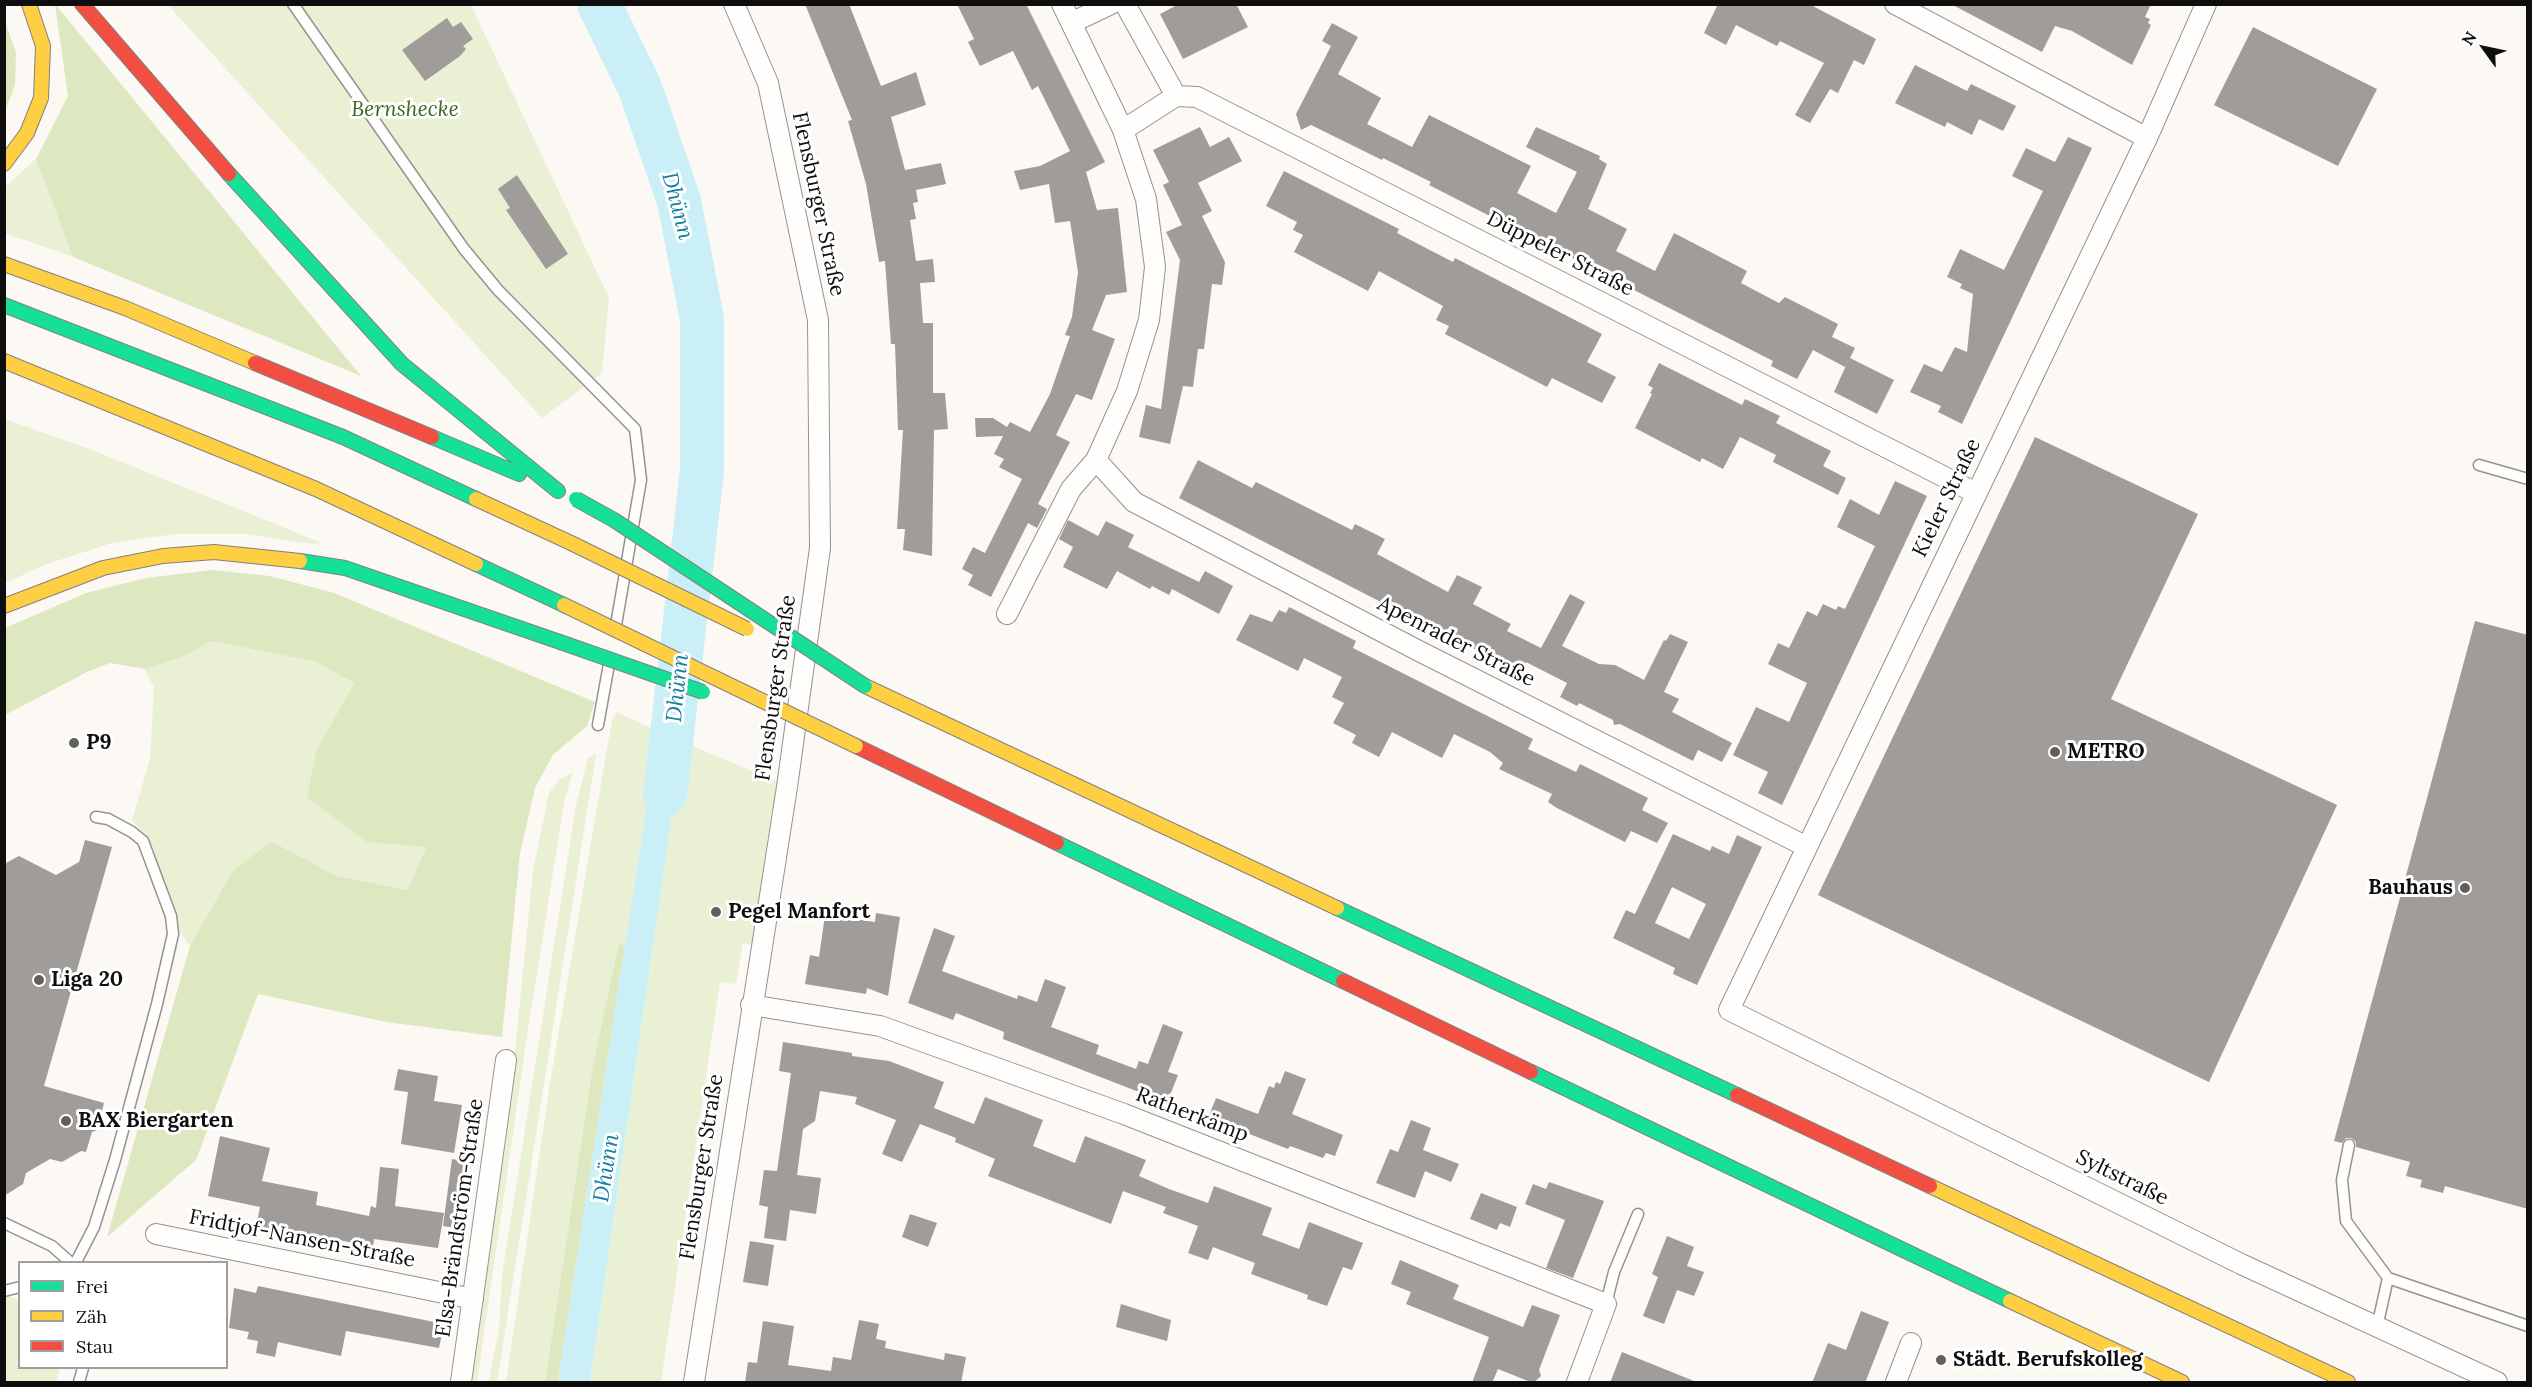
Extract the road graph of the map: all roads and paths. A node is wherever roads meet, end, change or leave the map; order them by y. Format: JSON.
{"nodes":[{"id":1,"x":29,"y":4,"type":"edge"},
{"id":2,"x":82,"y":4,"type":"edge"},
{"id":3,"x":293,"y":4,"type":"edge"},
{"id":4,"x":734,"y":4,"type":"edge"},
{"id":5,"x":1062,"y":4,"type":"edge"},
{"id":6,"x":1111,"y":4,"type":"edge"},
{"id":7,"x":1125,"y":4,"type":"edge"},
{"id":8,"x":1895,"y":4,"type":"edge"},
{"id":9,"x":2206,"y":4,"type":"edge"},
{"id":10,"x":1071,"y":23,"type":"junction"},
{"id":11,"x":1176,"y":96,"type":"junction"},
{"id":12,"x":1123,"y":130,"type":"junction"},
{"id":13,"x":2147,"y":138,"type":"junction"},
{"id":14,"x":4,"y":164,"type":"edge"},
{"id":15,"x":4,"y":264,"type":"edge"},
{"id":16,"x":4,"y":304,"type":"edge"},
{"id":17,"x":4,"y":361,"type":"edge"},
{"id":18,"x":4,"y":368,"type":"edge"},
{"id":19,"x":31,"y":371,"type":"junction"},
{"id":20,"x":1096,"y":460,"type":"junction"},
{"id":21,"x":2479,"y":465,"type":"dead end"},
{"id":22,"x":2528,"y":479,"type":"edge"},
{"id":23,"x":558,"y":490,"type":"junction"},
{"id":24,"x":1976,"y":493,"type":"junction"},
{"id":25,"x":4,"y":606,"type":"edge"},
{"id":26,"x":1007,"y":614,"type":"dead end"},
{"id":27,"x":865,"y":686,"type":"junction"},
{"id":28,"x":713,"y":696,"type":"dead end"},
{"id":29,"x":735,"y":704,"type":"dead end"},
{"id":30,"x":598,"y":725,"type":"dead end"},
{"id":31,"x":856,"y":746,"type":"junction"},
{"id":32,"x":96,"y":817,"type":"dead end"},
{"id":33,"x":1807,"y":847,"type":"junction"},
{"id":34,"x":751,"y":1005,"type":"junction"},
{"id":35,"x":1729,"y":1010,"type":"joint"},
{"id":36,"x":506,"y":1060,"type":"dead end"},
{"id":37,"x":2349,"y":1145,"type":"dead end"},
{"id":38,"x":1638,"y":1214,"type":"dead end"},
{"id":39,"x":4,"y":1223,"type":"edge"},
{"id":40,"x":156,"y":1234,"type":"dead end"},
{"id":41,"x":68,"y":1261,"type":"edge"},
{"id":42,"x":77,"y":1261,"type":"edge"},
{"id":43,"x":2388,"y":1278,"type":"junction"},
{"id":44,"x":473,"y":1299,"type":"junction"},
{"id":45,"x":1606,"y":1304,"type":"junction"},
{"id":46,"x":2528,"y":1326,"type":"edge"},
{"id":47,"x":2377,"y":1327,"type":"junction"},
{"id":48,"x":1911,"y":1343,"type":"dead end"},
{"id":49,"x":461,"y":1383,"type":"edge"},
{"id":50,"x":694,"y":1383,"type":"edge"},
{"id":51,"x":1577,"y":1383,"type":"edge"},
{"id":52,"x":1896,"y":1383,"type":"edge"},
{"id":53,"x":2182,"y":1383,"type":"edge"},
{"id":54,"x":2348,"y":1383,"type":"edge"},
{"id":55,"x":2497,"y":1383,"type":"edge"}],
"edges":[{"from":1,"to":14,"type":"highway"},
{"from":2,"to":23,"type":"highway"},
{"from":3,"to":30,"type":"lane"},
{"from":4,"to":34,"type":"street","name":"Flensburger Straße"},
{"from":5,"to":10,"type":"street"},
{"from":6,"to":10,"type":"street"},
{"from":7,"to":11,"type":"street"},
{"from":8,"to":13,"type":"street"},
{"from":9,"to":13,"type":"street","name":"Kieler Straße"},
{"from":10,"to":12,"type":"street"},
{"from":11,"to":12,"type":"street"},
{"from":11,"to":24,"type":"street","name":"Düppeler Straße"},
{"from":12,"to":20,"type":"street"},
{"from":13,"to":24,"type":"street","name":"Kieler Straße"},
{"from":15,"to":23,"type":"highway"},
{"from":16,"to":27,"type":"highway","bridge":true},
{"from":17,"to":19,"type":"highway"},
{"from":18,"to":19,"type":"highway"},
{"from":19,"to":31,"type":"highway","bridge":true},
{"from":20,"to":26,"type":"street"},
{"from":20,"to":33,"type":"street","name":"Apenrader Straße"},
{"from":21,"to":22,"type":"lane"},
{"from":23,"to":27,"type":"highway","bridge":true},
{"from":24,"to":33,"type":"street","name":"Kieler Straße"},
{"from":25,"to":28,"type":"highway","bridge":true},
{"from":27,"to":54,"type":"highway"},
{"from":29,"to":31,"type":"highway","bridge":true},
{"from":31,"to":53,"type":"highway"},
{"from":32,"to":42,"type":"lane"},
{"from":33,"to":35,"type":"street","name":"Kieler Straße"},
{"from":34,"to":45,"type":"street","name":"Ratherkämp"},
{"from":34,"to":50,"type":"street","name":"Flensburger Straße"},
{"from":35,"to":47,"type":"street","name":"Syltstraße"},
{"from":36,"to":44,"type":"street","name":"Elsa-Brändström-Straße"},
{"from":37,"to":43,"type":"lane"},
{"from":38,"to":45,"type":"lane"},
{"from":39,"to":41,"type":"lane"},
{"from":40,"to":44,"type":"street","name":"Fridtjof-Nansen-Straße"},
{"from":43,"to":46,"type":"lane"},
{"from":43,"to":47,"type":"lane"},
{"from":44,"to":49,"type":"street","name":"Elsa-Brändström-Straße"},
{"from":45,"to":51,"type":"street"},
{"from":47,"to":55,"type":"street","name":"Syltstraße"},
{"from":48,"to":52,"type":"street"}]}
